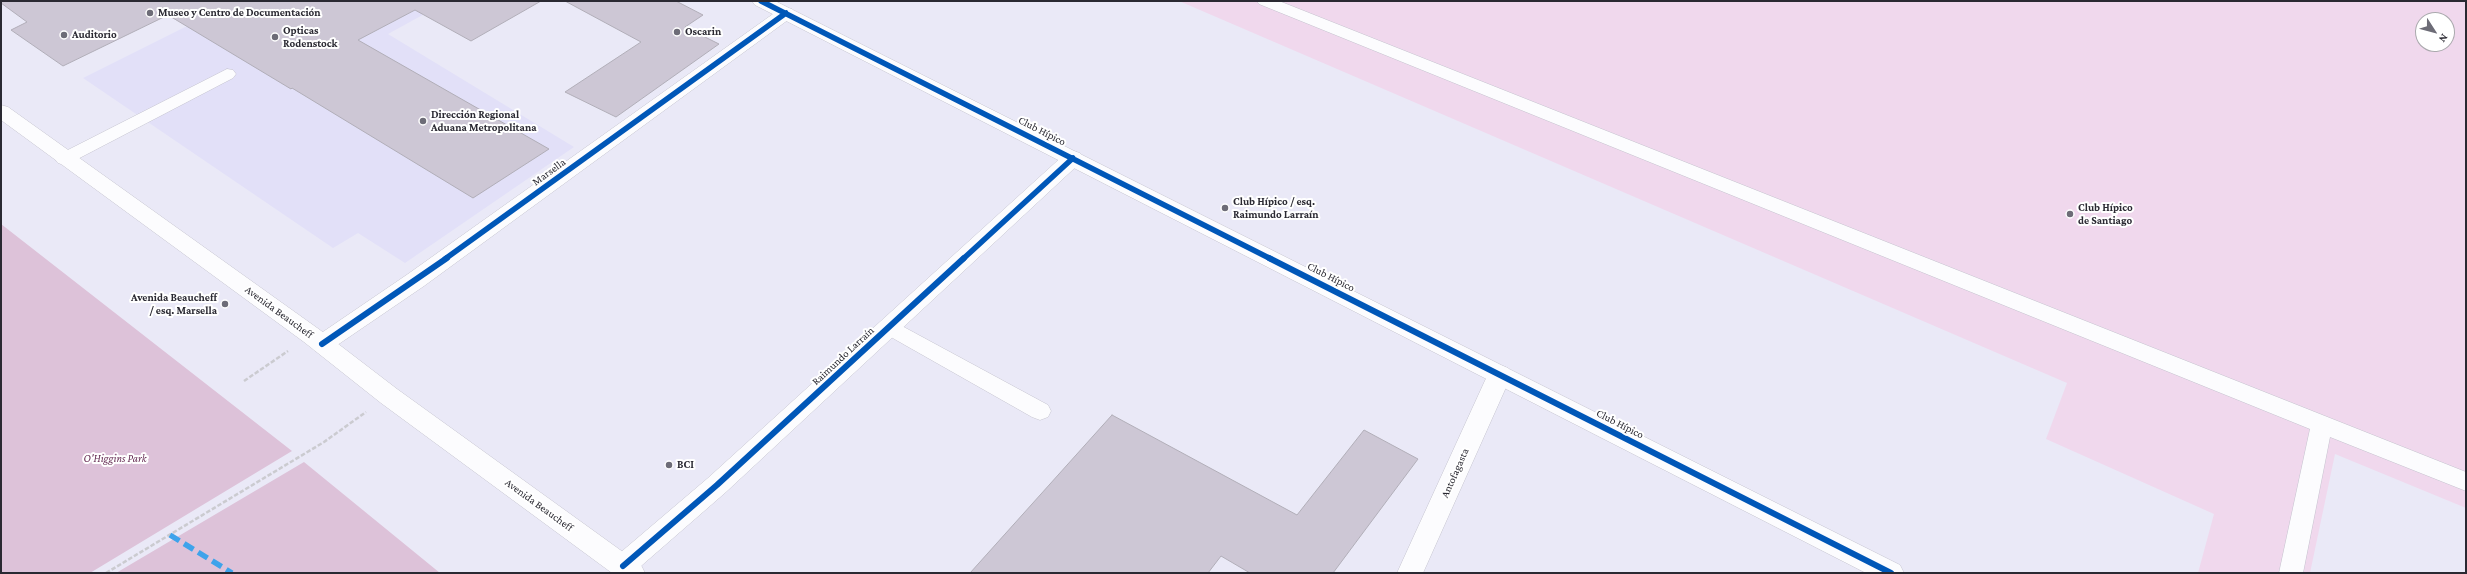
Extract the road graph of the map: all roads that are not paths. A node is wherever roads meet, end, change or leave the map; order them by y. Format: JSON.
{"nodes":[{"id":1,"x":761,"y":1,"type":"edge"},
{"id":2,"x":1265,"y":1,"type":"edge"},
{"id":3,"x":786,"y":13,"type":"junction"},
{"id":4,"x":227,"y":74,"type":"dead end"},
{"id":5,"x":1,"y":112,"type":"edge"},
{"id":6,"x":1074,"y":158,"type":"junction"},
{"id":7,"x":64,"y":159,"type":"junction"},
{"id":8,"x":889,"y":327,"type":"junction"},
{"id":9,"x":317,"y":340,"type":"junction"},
{"id":10,"x":1500,"y":374,"type":"junction"},
{"id":11,"x":1040,"y":412,"type":"dead end"},
{"id":12,"x":2322,"y":424,"type":"junction"},
{"id":13,"x":2466,"y":482,"type":"edge"},
{"id":14,"x":628,"y":570,"type":"edge"},
{"id":15,"x":1410,"y":573,"type":"edge"},
{"id":16,"x":1891,"y":573,"type":"edge"},
{"id":17,"x":2291,"y":573,"type":"edge"}],
"edges":[{"from":1,"to":3,"type":"main road","name":"Club Hípico"},
{"from":2,"to":12,"type":"lane"},
{"from":3,"to":6,"type":"main road","name":"Club Hípico"},
{"from":3,"to":9,"type":"main road","name":"Marsella"},
{"from":4,"to":7,"type":"lane"},
{"from":5,"to":7,"type":"main road","name":"Avenida Beaucheff"},
{"from":6,"to":8,"type":"main road","name":"Raimundo Larraín"},
{"from":6,"to":10,"type":"main road","name":"Club Hípico"},
{"from":7,"to":9,"type":"main road","name":"Avenida Beaucheff"},
{"from":8,"to":11,"type":"lane"},
{"from":8,"to":14,"type":"main road","name":"Raimundo Larraín"},
{"from":9,"to":14,"type":"main road","name":"Avenida Beaucheff"},
{"from":10,"to":15,"type":"main road","name":"Antofagasta"},
{"from":10,"to":16,"type":"main road","name":"Club Hípico"},
{"from":12,"to":13,"type":"lane"},
{"from":12,"to":17,"type":"lane"}]}
